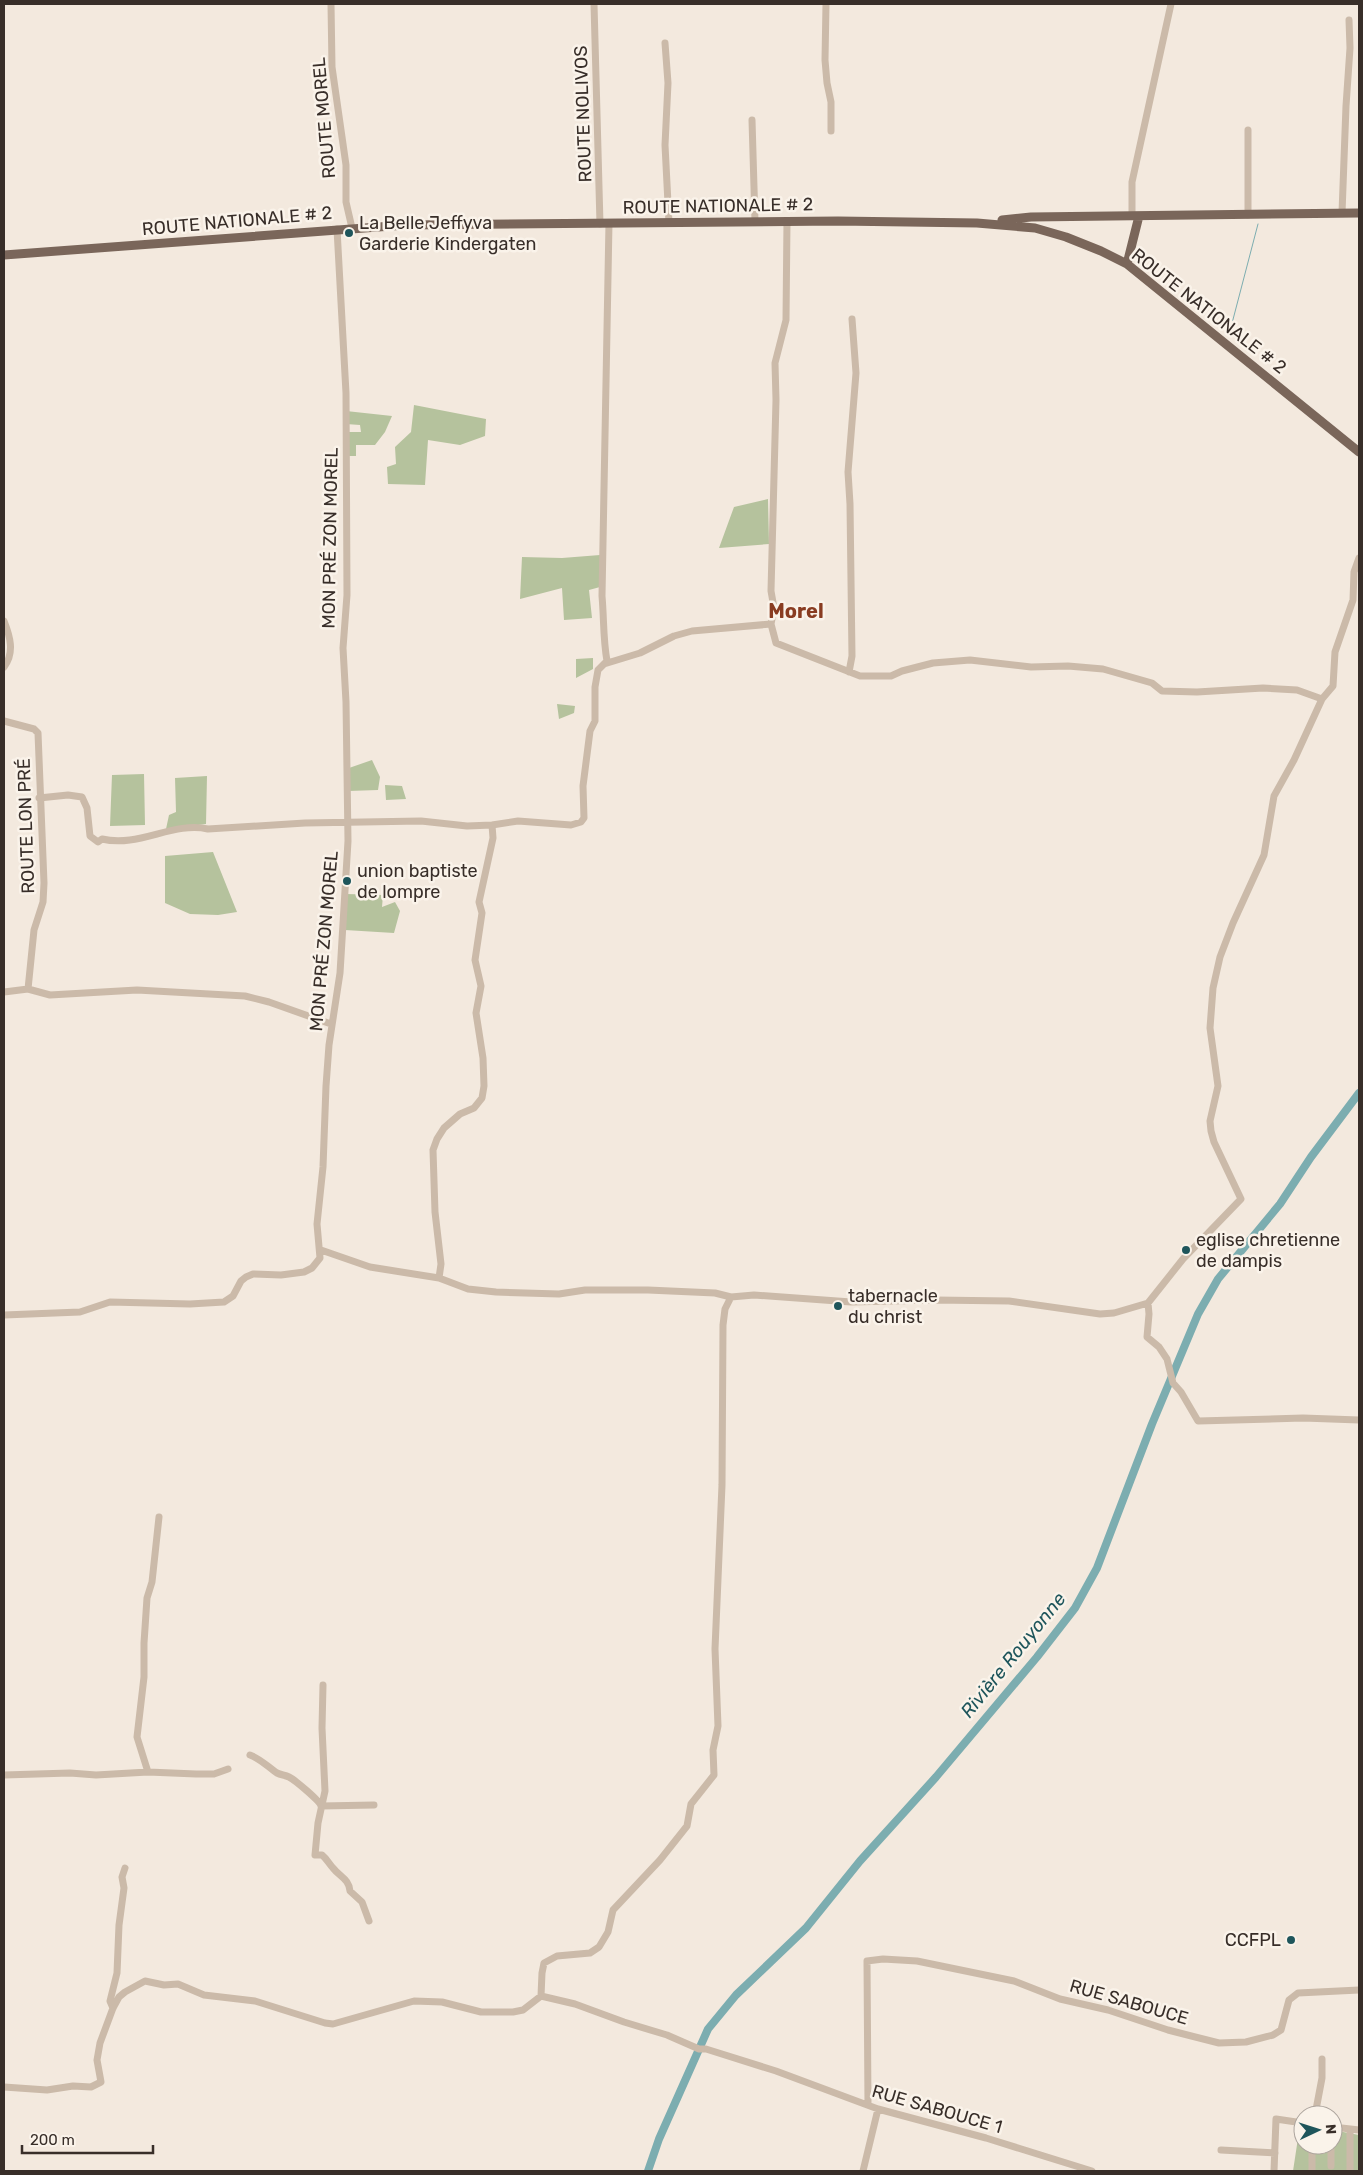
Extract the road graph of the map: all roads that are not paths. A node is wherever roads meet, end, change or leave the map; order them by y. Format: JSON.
{"nodes":[{"id":1,"x":331,"y":4,"type":"edge"},
{"id":2,"x":594,"y":4,"type":"edge"},
{"id":3,"x":826,"y":4,"type":"edge"},
{"id":4,"x":1171,"y":4,"type":"edge"},
{"id":5,"x":1349,"y":20,"type":"dead end"},
{"id":6,"x":665,"y":43,"type":"dead end"},
{"id":7,"x":752,"y":120,"type":"dead end"},
{"id":8,"x":831,"y":130,"type":"dead end"},
{"id":9,"x":1248,"y":130,"type":"dead end"},
{"id":10,"x":1342,"y":213,"type":"junction"},
{"id":11,"x":1359,"y":213,"type":"edge"},
{"id":12,"x":1248,"y":215,"type":"junction"},
{"id":13,"x":1135,"y":216,"type":"junction"},
{"id":14,"x":755,"y":221,"type":"junction"},
{"id":15,"x":787,"y":221,"type":"junction"},
{"id":16,"x":669,"y":223,"type":"junction"},
{"id":17,"x":977,"y":223,"type":"junction"},
{"id":18,"x":605,"y":224,"type":"junction"},
{"id":19,"x":352,"y":228,"type":"junction"},
{"id":20,"x":337,"y":229,"type":"junction"},
{"id":21,"x":4,"y":255,"type":"edge"},
{"id":22,"x":1126,"y":264,"type":"junction"},
{"id":23,"x":852,"y":319,"type":"dead end"},
{"id":24,"x":1359,"y":452,"type":"edge"},
{"id":25,"x":1359,"y":558,"type":"edge"},
{"id":26,"x":4,"y":621,"type":"edge"},
{"id":27,"x":771,"y":624,"type":"junction"},
{"id":28,"x":604,"y":664,"type":"junction"},
{"id":29,"x":4,"y":667,"type":"edge"},
{"id":30,"x":849,"y":672,"type":"junction"},
{"id":31,"x":1322,"y":699,"type":"junction"},
{"id":32,"x":4,"y":721,"type":"edge"},
{"id":33,"x":40,"y":798,"type":"junction"},
{"id":34,"x":348,"y":823,"type":"junction"},
{"id":35,"x":492,"y":825,"type":"junction"},
{"id":36,"x":28,"y":989,"type":"junction"},
{"id":37,"x":4,"y":992,"type":"edge"},
{"id":38,"x":332,"y":1024,"type":"junction"},
{"id":39,"x":321,"y":1250,"type":"junction"},
{"id":40,"x":439,"y":1278,"type":"junction"},
{"id":41,"x":731,"y":1297,"type":"junction"},
{"id":42,"x":1148,"y":1303,"type":"junction"},
{"id":43,"x":4,"y":1315,"type":"edge"},
{"id":44,"x":1359,"y":1420,"type":"edge"},
{"id":45,"x":159,"y":1517,"type":"dead end"},
{"id":46,"x":323,"y":1685,"type":"dead end"},
{"id":47,"x":250,"y":1755,"type":"dead end"},
{"id":48,"x":228,"y":1769,"type":"dead end"},
{"id":49,"x":148,"y":1772,"type":"junction"},
{"id":50,"x":4,"y":1775,"type":"edge"},
{"id":51,"x":374,"y":1805,"type":"dead end"},
{"id":52,"x":321,"y":1806,"type":"junction"},
{"id":53,"x":126,"y":1868,"type":"dead end"},
{"id":54,"x":369,"y":1921,"type":"dead end"},
{"id":55,"x":1359,"y":1990,"type":"edge"},
{"id":56,"x":542,"y":1996,"type":"junction"},
{"id":57,"x":113,"y":2008,"type":"junction"},
{"id":58,"x":1322,"y":2059,"type":"dead end"},
{"id":59,"x":4,"y":2087,"type":"edge"},
{"id":60,"x":868,"y":2105,"type":"junction"},
{"id":61,"x":1317,"y":2105,"type":"edge"},
{"id":62,"x":878,"y":2110,"type":"junction"},
{"id":63,"x":1293,"y":2122,"type":"edge"},
{"id":64,"x":1343,"y":2128,"type":"edge"},
{"id":65,"x":1350,"y":2129,"type":"junction"},
{"id":66,"x":1359,"y":2130,"type":"edge"},
{"id":67,"x":1221,"y":2150,"type":"dead end"},
{"id":68,"x":1275,"y":2153,"type":"junction"},
{"id":69,"x":1312,"y":2155,"type":"edge"},
{"id":70,"x":1331,"y":2155,"type":"edge"},
{"id":71,"x":1331,"y":2166,"type":"dead end"},
{"id":72,"x":1312,"y":2170,"type":"edge"},
{"id":73,"x":863,"y":2171,"type":"edge"},
{"id":74,"x":1092,"y":2171,"type":"edge"},
{"id":75,"x":1274,"y":2171,"type":"edge"},
{"id":76,"x":1350,"y":2171,"type":"edge"}],
"edges":[{"from":1,"to":19,"type":"street","name":"ROUTE MOREL"},
{"from":2,"to":18,"type":"street","name":"ROUTE NOLIVOS"},
{"from":3,"to":8,"type":"street"},
{"from":4,"to":13,"type":"street"},
{"from":5,"to":10,"type":"street"},
{"from":6,"to":16,"type":"street"},
{"from":7,"to":14,"type":"street"},
{"from":9,"to":12,"type":"street"},
{"from":10,"to":11,"type":"main road"},
{"from":10,"to":12,"type":"main road"},
{"from":12,"to":13,"type":"main road"},
{"from":13,"to":17,"type":"main road"},
{"from":13,"to":22,"type":"main road"},
{"from":14,"to":15,"type":"main road","name":"ROUTE NATIONALE # 2"},
{"from":14,"to":16,"type":"main road","name":"ROUTE NATIONALE # 2"},
{"from":15,"to":17,"type":"main road","name":"ROUTE NATIONALE # 2"},
{"from":15,"to":27,"type":"street"},
{"from":16,"to":18,"type":"main road","name":"ROUTE NATIONALE # 2"},
{"from":17,"to":22,"type":"main road","name":"ROUTE NATIONALE # 2"},
{"from":18,"to":19,"type":"main road","name":"ROUTE NATIONALE # 2"},
{"from":18,"to":28,"type":"street","name":"ROUTE NOLIVOS"},
{"from":19,"to":20,"type":"main road","name":"ROUTE NATIONALE # 2"},
{"from":20,"to":21,"type":"main road","name":"ROUTE NATIONALE # 2"},
{"from":20,"to":34,"type":"street","name":"MON PRÉ ZON MOREL"},
{"from":22,"to":24,"type":"main road","name":"ROUTE NATIONALE # 2"},
{"from":23,"to":30,"type":"street"},
{"from":25,"to":31,"type":"street"},
{"from":26,"to":29,"type":"street"},
{"from":27,"to":28,"type":"street"},
{"from":27,"to":30,"type":"street"},
{"from":28,"to":35,"type":"street"},
{"from":30,"to":31,"type":"street"},
{"from":31,"to":42,"type":"street"},
{"from":32,"to":33,"type":"street","name":"ROUTE LON PRÉ"},
{"from":33,"to":34,"type":"street"},
{"from":33,"to":36,"type":"street","name":"ROUTE LON PRÉ"},
{"from":34,"to":35,"type":"street"},
{"from":34,"to":38,"type":"street","name":"MON PRÉ ZON MOREL"},
{"from":35,"to":40,"type":"street"},
{"from":36,"to":37,"type":"street"},
{"from":36,"to":38,"type":"street"},
{"from":38,"to":39,"type":"street","name":"MON PRÉ ZON MOREL"},
{"from":39,"to":40,"type":"street"},
{"from":39,"to":43,"type":"street"},
{"from":40,"to":41,"type":"street"},
{"from":41,"to":42,"type":"street"},
{"from":41,"to":56,"type":"street"},
{"from":42,"to":44,"type":"street"},
{"from":45,"to":49,"type":"street"},
{"from":46,"to":52,"type":"street"},
{"from":47,"to":52,"type":"street"},
{"from":48,"to":49,"type":"street"},
{"from":49,"to":50,"type":"street"},
{"from":51,"to":52,"type":"street"},
{"from":52,"to":54,"type":"street"},
{"from":53,"to":57,"type":"street"},
{"from":55,"to":60,"type":"street","name":"RUE SABOUCE"},
{"from":56,"to":57,"type":"street"},
{"from":56,"to":60,"type":"street","name":"RUE SABOUCE 1"},
{"from":57,"to":59,"type":"street"},
{"from":58,"to":61,"type":"street"},
{"from":60,"to":62,"type":"street","name":"RUE SABOUCE 1"},
{"from":62,"to":73,"type":"street"},
{"from":62,"to":74,"type":"street","name":"RUE SABOUCE 1"},
{"from":63,"to":68,"type":"street"},
{"from":64,"to":65,"type":"street"},
{"from":65,"to":66,"type":"street"},
{"from":65,"to":76,"type":"street"},
{"from":67,"to":68,"type":"street"},
{"from":68,"to":75,"type":"street"},
{"from":69,"to":72,"type":"street"},
{"from":70,"to":71,"type":"street"}]}
